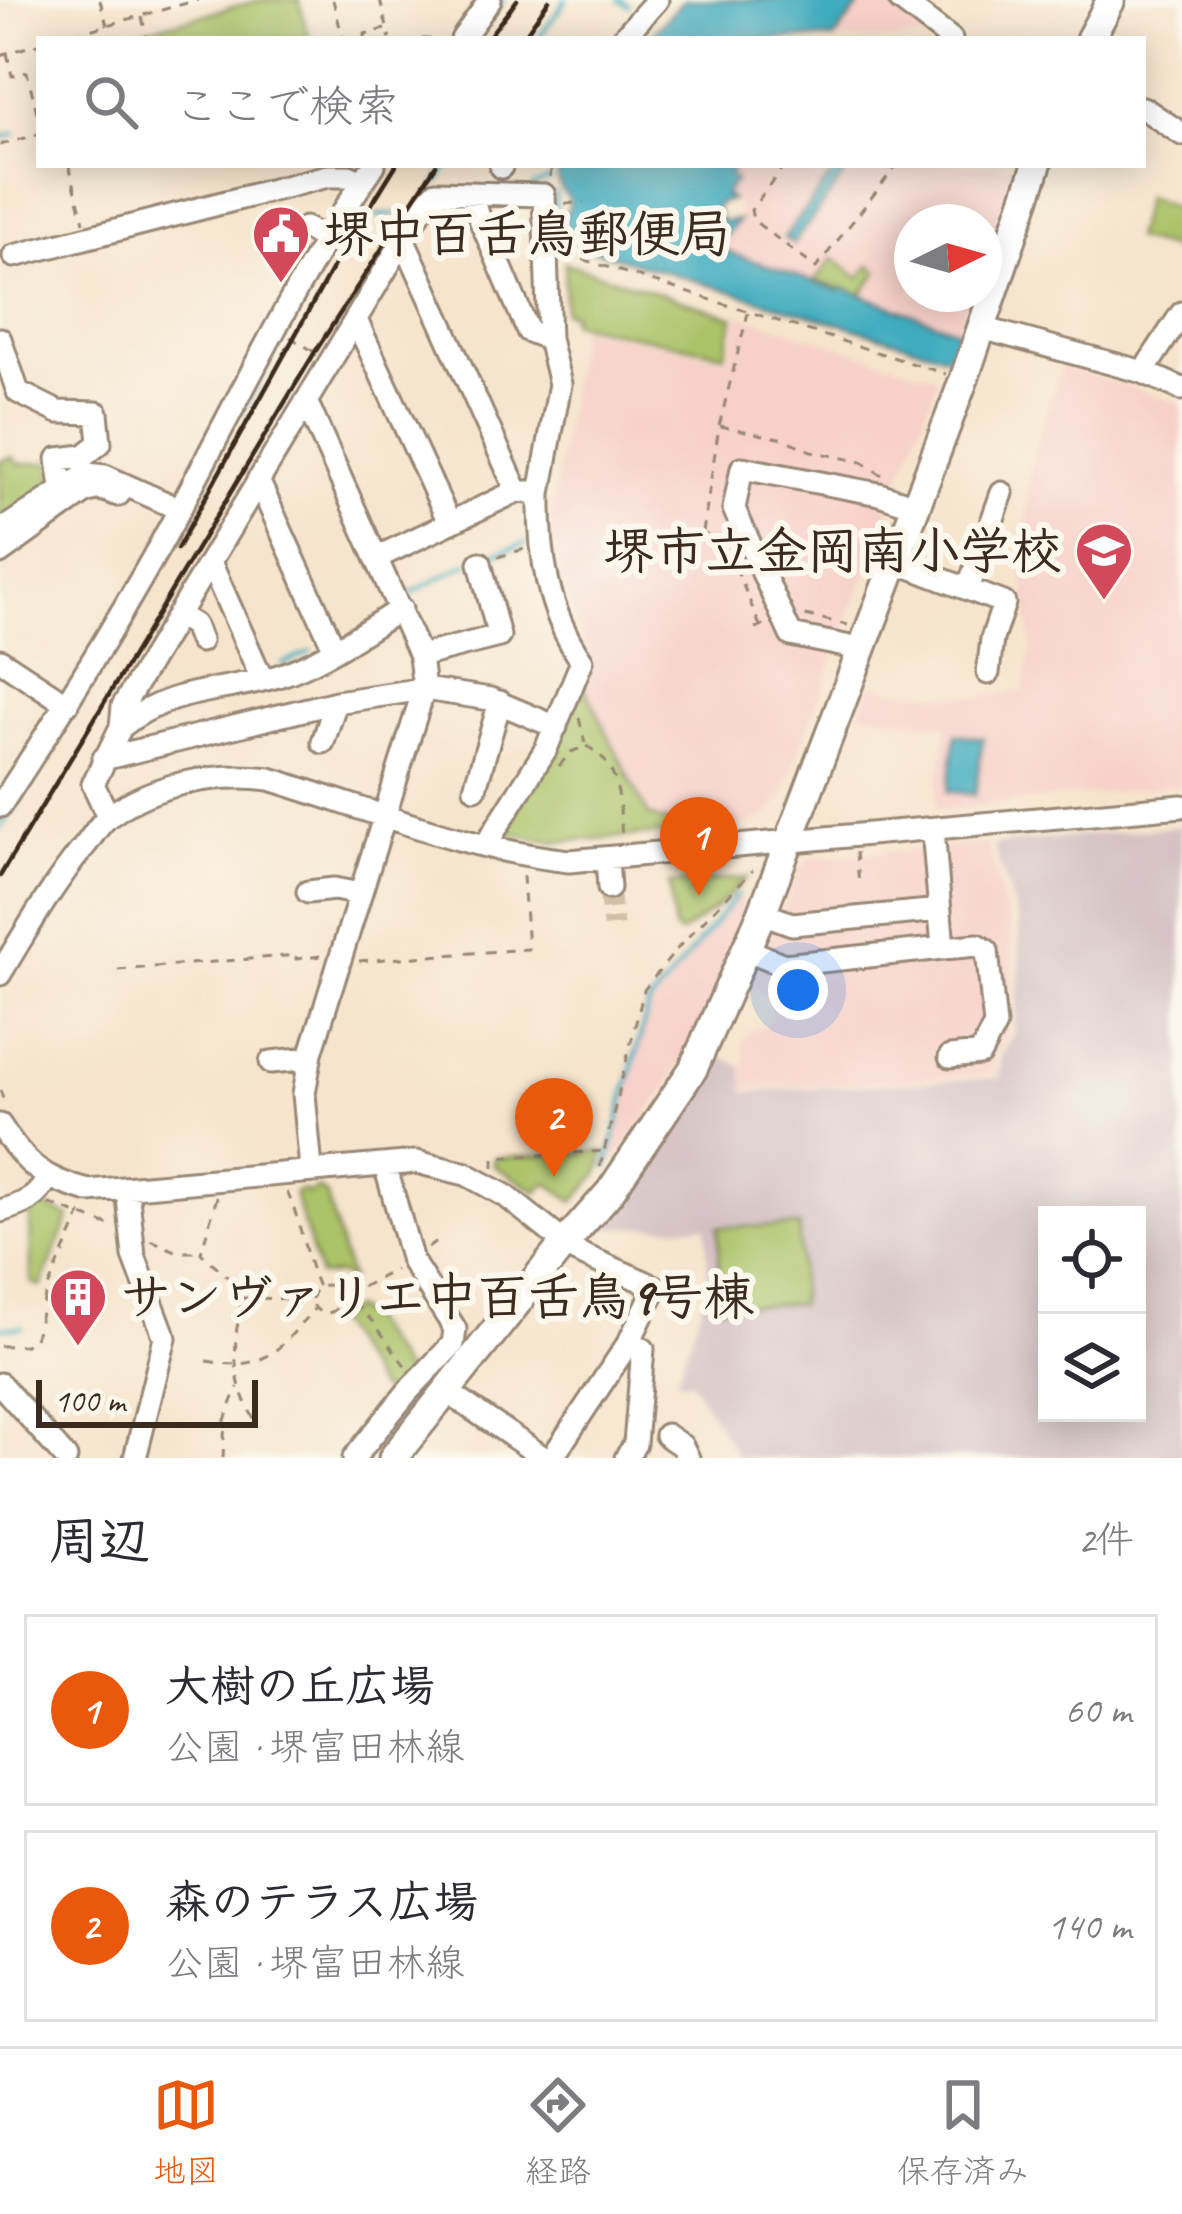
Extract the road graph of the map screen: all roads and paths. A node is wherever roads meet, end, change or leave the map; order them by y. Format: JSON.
{"nodes":[{"id":1,"x":100,"y":0,"type":"edge"},
{"id":2,"x":198,"y":0,"type":"edge"},
{"id":3,"x":333,"y":0,"type":"edge"},
{"id":4,"x":380,"y":0,"type":"edge"},
{"id":5,"x":657,"y":0,"type":"edge"},
{"id":6,"x":900,"y":0,"type":"edge"},
{"id":7,"x":1111,"y":0,"type":"edge"},
{"id":8,"x":484,"y":3,"type":"edge"},
{"id":9,"x":141,"y":16,"type":"junction"},
{"id":10,"x":107,"y":25,"type":"junction"},
{"id":11,"x":387,"y":29,"type":"junction"},
{"id":12,"x":68,"y":36,"type":"edge"},
{"id":13,"x":146,"y":36,"type":"edge"},
{"id":14,"x":342,"y":36,"type":"edge"},
{"id":15,"x":365,"y":36,"type":"edge"},
{"id":16,"x":389,"y":36,"type":"edge"},
{"id":17,"x":464,"y":36,"type":"edge"},
{"id":18,"x":625,"y":36,"type":"edge"},
{"id":19,"x":948,"y":36,"type":"edge"},
{"id":20,"x":1092,"y":36,"type":"edge"},
{"id":21,"x":36,"y":45,"type":"edge"},
{"id":22,"x":3,"y":54,"type":"edge"},
{"id":23,"x":36,"y":109,"type":"edge"},
{"id":24,"x":1146,"y":110,"type":"edge"},
{"id":25,"x":1182,"y":134,"type":"edge"},
{"id":26,"x":36,"y":135,"type":"edge"},
{"id":27,"x":0,"y":145,"type":"edge"},
{"id":28,"x":70,"y":168,"type":"edge"},
{"id":29,"x":552,"y":168,"type":"edge"},
{"id":30,"x":783,"y":168,"type":"edge"},
{"id":31,"x":895,"y":168,"type":"edge"},
{"id":32,"x":1036,"y":168,"type":"edge"},
{"id":33,"x":368,"y":174,"type":"edge"},
{"id":34,"x":550,"y":178,"type":"dead end"},
{"id":35,"x":469,"y":194,"type":"junction"},
{"id":36,"x":582,"y":202,"type":"dead end"},
{"id":37,"x":566,"y":204,"type":"dead end"},
{"id":38,"x":305,"y":228,"type":"dead end"},
{"id":39,"x":88,"y":236,"type":"junction"},
{"id":40,"x":328,"y":240,"type":"junction"},
{"id":41,"x":404,"y":240,"type":"junction"},
{"id":42,"x":547,"y":251,"type":"junction"},
{"id":43,"x":14,"y":256,"type":"dead end"},
{"id":44,"x":749,"y":311,"type":"junction"},
{"id":45,"x":1182,"y":313,"type":"edge"},
{"id":46,"x":356,"y":320,"type":"junction"},
{"id":47,"x":982,"y":328,"type":"junction"},
{"id":48,"x":283,"y":332,"type":"dead end"},
{"id":49,"x":0,"y":339,"type":"edge"},
{"id":50,"x":549,"y":339,"type":"junction"},
{"id":51,"x":321,"y":356,"type":"dead end"},
{"id":52,"x":1143,"y":372,"type":"junction"},
{"id":53,"x":953,"y":376,"type":"dead end"},
{"id":54,"x":1182,"y":389,"type":"edge"},
{"id":55,"x":307,"y":401,"type":"junction"},
{"id":56,"x":718,"y":426,"type":"junction"},
{"id":57,"x":885,"y":477,"type":"dead end"},
{"id":58,"x":258,"y":480,"type":"junction"},
{"id":59,"x":62,"y":488,"type":"junction"},
{"id":60,"x":517,"y":491,"type":"junction"},
{"id":61,"x":1002,"y":493,"type":"dead end"},
{"id":62,"x":540,"y":494,"type":"junction"},
{"id":63,"x":915,"y":506,"type":"junction"},
{"id":64,"x":176,"y":515,"type":"junction"},
{"id":65,"x":449,"y":522,"type":"junction"},
{"id":66,"x":0,"y":530,"type":"edge"},
{"id":67,"x":540,"y":544,"type":"junction"},
{"id":68,"x":0,"y":553,"type":"edge"},
{"id":69,"x":378,"y":556,"type":"junction"},
{"id":70,"x":894,"y":561,"type":"junction"},
{"id":71,"x":210,"y":562,"type":"junction"},
{"id":72,"x":480,"y":563,"type":"joint"},
{"id":73,"x":968,"y":589,"type":"junction"},
{"id":74,"x":400,"y":609,"type":"junction"},
{"id":75,"x":178,"y":615,"type":"junction"},
{"id":76,"x":760,"y":626,"type":"dead end"},
{"id":77,"x":200,"y":641,"type":"dead end"},
{"id":78,"x":334,"y":648,"type":"junction"},
{"id":79,"x":860,"y":649,"type":"junction"},
{"id":80,"x":420,"y":656,"type":"junction"},
{"id":81,"x":0,"y":660,"type":"edge"},
{"id":82,"x":988,"y":673,"type":"dead end"},
{"id":83,"x":262,"y":680,"type":"junction"},
{"id":84,"x":424,"y":689,"type":"junction"},
{"id":85,"x":335,"y":702,"type":"junction"},
{"id":86,"x":500,"y":702,"type":"junction"},
{"id":87,"x":566,"y":703,"type":"junction"},
{"id":88,"x":67,"y":704,"type":"junction"},
{"id":89,"x":556,"y":727,"type":"junction"},
{"id":90,"x":121,"y":728,"type":"junction"},
{"id":91,"x":323,"y":742,"type":"dead end"},
{"id":92,"x":103,"y":759,"type":"junction"},
{"id":93,"x":476,"y":788,"type":"dead end"},
{"id":94,"x":0,"y":806,"type":"edge"},
{"id":95,"x":1182,"y":806,"type":"edge"},
{"id":96,"x":387,"y":814,"type":"junction"},
{"id":97,"x":108,"y":816,"type":"junction"},
{"id":98,"x":934,"y":829,"type":"junction"},
{"id":99,"x":788,"y":840,"type":"junction"},
{"id":100,"x":485,"y":846,"type":"junction"},
{"id":101,"x":856,"y":850,"type":"dead end"},
{"id":102,"x":615,"y":851,"type":"junction"},
{"id":103,"x":522,"y":856,"type":"junction"},
{"id":104,"x":760,"y":864,"type":"dead end"},
{"id":105,"x":859,"y":884,"type":"dead end"},
{"id":106,"x":609,"y":888,"type":"tunnel mouth"},
{"id":107,"x":308,"y":892,"type":"dead end"},
{"id":108,"x":360,"y":895,"type":"junction"},
{"id":109,"x":940,"y":910,"type":"junction"},
{"id":110,"x":762,"y":913,"type":"junction"},
{"id":111,"x":944,"y":948,"type":"junction"},
{"id":112,"x":748,"y":950,"type":"junction"},
{"id":113,"x":346,"y":957,"type":"junction"},
{"id":114,"x":118,"y":970,"type":"dead end"},
{"id":115,"x":0,"y":974,"type":"edge"},
{"id":116,"x":310,"y":1058,"type":"junction"},
{"id":117,"x":950,"y":1058,"type":"dead end"},
{"id":118,"x":272,"y":1061,"type":"dead end"},
{"id":119,"x":0,"y":1090,"type":"edge"},
{"id":120,"x":3,"y":1117,"type":"edge"},
{"id":121,"x":604,"y":1150,"type":"junction"},
{"id":122,"x":385,"y":1165,"type":"junction"},
{"id":123,"x":311,"y":1169,"type":"junction"},
{"id":124,"x":494,"y":1170,"type":"dead end"},
{"id":125,"x":599,"y":1173,"type":"dead end"},
{"id":126,"x":48,"y":1177,"type":"junction"},
{"id":127,"x":285,"y":1184,"type":"dead end"},
{"id":128,"x":127,"y":1188,"type":"junction"},
{"id":129,"x":220,"y":1189,"type":"dead end"},
{"id":130,"x":86,"y":1202,"type":"dead end"},
{"id":131,"x":0,"y":1211,"type":"edge"},
{"id":132,"x":564,"y":1244,"type":"junction"},
{"id":133,"x":317,"y":1287,"type":"junction"},
{"id":134,"x":340,"y":1294,"type":"junction"},
{"id":135,"x":241,"y":1298,"type":"junction"},
{"id":136,"x":312,"y":1299,"type":"junction"},
{"id":137,"x":315,"y":1308,"type":"junction"},
{"id":138,"x":629,"y":1342,"type":"junction"},
{"id":139,"x":0,"y":1346,"type":"edge"},
{"id":140,"x":207,"y":1361,"type":"dead end"},
{"id":141,"x":238,"y":1366,"type":"junction"},
{"id":142,"x":417,"y":1382,"type":"junction"},
{"id":143,"x":0,"y":1384,"type":"edge"},
{"id":144,"x":238,"y":1385,"type":"junction"},
{"id":145,"x":446,"y":1391,"type":"junction"},
{"id":146,"x":260,"y":1426,"type":"dead end"},
{"id":147,"x":666,"y":1435,"type":"dead end"},
{"id":148,"x":66,"y":1458,"type":"edge"},
{"id":149,"x":135,"y":1458,"type":"edge"},
{"id":150,"x":223,"y":1458,"type":"edge"},
{"id":151,"x":354,"y":1458,"type":"edge"},
{"id":152,"x":393,"y":1458,"type":"edge"},
{"id":153,"x":548,"y":1458,"type":"edge"},
{"id":154,"x":626,"y":1458,"type":"edge"},
{"id":155,"x":688,"y":1458,"type":"edge"}],
"edges":[{"from":1,"to":10,"type":"path"},
{"from":2,"to":9,"type":"path"},
{"from":3,"to":14,"type":"path"},
{"from":4,"to":11,"type":"path"},
{"from":5,"to":18,"type":"street"},
{"from":6,"to":19,"type":"street"},
{"from":7,"to":20,"type":"main road"},
{"from":8,"to":17,"type":"street"},
{"from":9,"to":10,"type":"path"},
{"from":9,"to":13,"type":"path"},
{"from":10,"to":12,"type":"path"},
{"from":11,"to":15,"type":"path"},
{"from":11,"to":16,"type":"path"},
{"from":21,"to":22,"type":"path"},
{"from":22,"to":23,"type":"path"},
{"from":24,"to":25,"type":"street"},
{"from":26,"to":27,"type":"path"},
{"from":28,"to":39,"type":"path"},
{"from":29,"to":34,"type":"path"},
{"from":30,"to":31,"type":"path"},
{"from":32,"to":47,"type":"main road"},
{"from":33,"to":39,"type":"street"},
{"from":33,"to":40,"type":"street"},
{"from":35,"to":41,"type":"street"},
{"from":35,"to":42,"type":"street"},
{"from":35,"to":50,"type":"street"},
{"from":36,"to":37,"type":"path"},
{"from":38,"to":40,"type":"street"},
{"from":39,"to":43,"type":"street"},
{"from":40,"to":64,"type":"street"},
{"from":41,"to":46,"type":"street"},
{"from":41,"to":60,"type":"street"},
{"from":42,"to":44,"type":"path"},
{"from":42,"to":50,"type":"street"},
{"from":44,"to":53,"type":"path"},
{"from":44,"to":56,"type":"path"},
{"from":45,"to":52,"type":"street"},
{"from":46,"to":55,"type":"street"},
{"from":46,"to":65,"type":"street"},
{"from":47,"to":52,"type":"street"},
{"from":47,"to":63,"type":"main road"},
{"from":48,"to":51,"type":"path"},
{"from":49,"to":59,"type":"street"},
{"from":50,"to":62,"type":"street"},
{"from":52,"to":54,"type":"street"},
{"from":55,"to":58,"type":"street"},
{"from":55,"to":69,"type":"street"},
{"from":56,"to":57,"type":"path"},
{"from":56,"to":76,"type":"path"},
{"from":58,"to":71,"type":"street"},
{"from":58,"to":78,"type":"street"},
{"from":59,"to":64,"type":"street"},
{"from":59,"to":66,"type":"street"},
{"from":60,"to":62,"type":"street"},
{"from":60,"to":65,"type":"street"},
{"from":61,"to":73,"type":"street"},
{"from":62,"to":67,"type":"street"},
{"from":63,"to":70,"type":"main road"},
{"from":63,"to":79,"type":"street"},
{"from":64,"to":68,"type":"street"},
{"from":64,"to":88,"type":"street"},
{"from":65,"to":69,"type":"street"},
{"from":67,"to":72,"type":"path"},
{"from":67,"to":87,"type":"street"},
{"from":69,"to":74,"type":"street"},
{"from":70,"to":73,"type":"street"},
{"from":70,"to":79,"type":"main road"},
{"from":71,"to":75,"type":"street"},
{"from":71,"to":83,"type":"street"},
{"from":72,"to":80,"type":"street"},
{"from":73,"to":82,"type":"street"},
{"from":74,"to":78,"type":"street"},
{"from":74,"to":80,"type":"street"},
{"from":75,"to":77,"type":"street"},
{"from":75,"to":90,"type":"street"},
{"from":78,"to":83,"type":"street"},
{"from":79,"to":99,"type":"main road"},
{"from":80,"to":84,"type":"street"},
{"from":81,"to":88,"type":"street"},
{"from":83,"to":90,"type":"street"},
{"from":84,"to":85,"type":"street"},
{"from":84,"to":86,"type":"street"},
{"from":84,"to":96,"type":"street"},
{"from":85,"to":91,"type":"street"},
{"from":85,"to":92,"type":"street"},
{"from":86,"to":89,"type":"street"},
{"from":86,"to":93,"type":"street"},
{"from":87,"to":89,"type":"street"},
{"from":87,"to":102,"type":"path"},
{"from":88,"to":94,"type":"street"},
{"from":89,"to":100,"type":"street"},
{"from":90,"to":92,"type":"street"},
{"from":92,"to":97,"type":"street"},
{"from":95,"to":98,"type":"street"},
{"from":96,"to":97,"type":"street"},
{"from":96,"to":100,"type":"street"},
{"from":96,"to":108,"type":"street"},
{"from":97,"to":115,"type":"street"},
{"from":98,"to":99,"type":"street"},
{"from":98,"to":109,"type":"street"},
{"from":99,"to":102,"type":"street"},
{"from":99,"to":110,"type":"main road"},
{"from":100,"to":103,"type":"street"},
{"from":101,"to":105,"type":"path"},
{"from":102,"to":103,"type":"street"},
{"from":102,"to":106,"type":"street"},
{"from":103,"to":113,"type":"path"},
{"from":104,"to":121,"type":"path"},
{"from":107,"to":108,"type":"street"},
{"from":108,"to":113,"type":"street"},
{"from":109,"to":110,"type":"street"},
{"from":109,"to":111,"type":"street"},
{"from":110,"to":112,"type":"main road"},
{"from":111,"to":112,"type":"street"},
{"from":111,"to":117,"type":"street"},
{"from":112,"to":132,"type":"main road"},
{"from":113,"to":114,"type":"path"},
{"from":113,"to":116,"type":"street"},
{"from":116,"to":118,"type":"street"},
{"from":116,"to":123,"type":"street"},
{"from":119,"to":120,"type":"path"},
{"from":120,"to":126,"type":"street"},
{"from":121,"to":124,"type":"path"},
{"from":121,"to":125,"type":"path"},
{"from":122,"to":123,"type":"street"},
{"from":122,"to":132,"type":"street"},
{"from":122,"to":142,"type":"street"},
{"from":123,"to":128,"type":"street"},
{"from":126,"to":128,"type":"street"},
{"from":126,"to":131,"type":"street"},
{"from":127,"to":133,"type":"path"},
{"from":128,"to":149,"type":"street"},
{"from":129,"to":135,"type":"path"},
{"from":130,"to":139,"type":"path"},
{"from":132,"to":138,"type":"street"},
{"from":132,"to":145,"type":"main road"},
{"from":133,"to":134,"type":"path"},
{"from":133,"to":136,"type":"path"},
{"from":134,"to":137,"type":"path"},
{"from":134,"to":142,"type":"path"},
{"from":135,"to":136,"type":"path"},
{"from":135,"to":141,"type":"path"},
{"from":136,"to":137,"type":"path"},
{"from":137,"to":141,"type":"path"},
{"from":138,"to":153,"type":"street"},
{"from":138,"to":154,"type":"street"},
{"from":140,"to":141,"type":"path"},
{"from":141,"to":144,"type":"path"},
{"from":142,"to":151,"type":"street"},
{"from":143,"to":148,"type":"street"},
{"from":144,"to":146,"type":"path"},
{"from":144,"to":150,"type":"path"},
{"from":145,"to":152,"type":"main road"},
{"from":145,"to":153,"type":"street"},
{"from":147,"to":155,"type":"street"}]}
